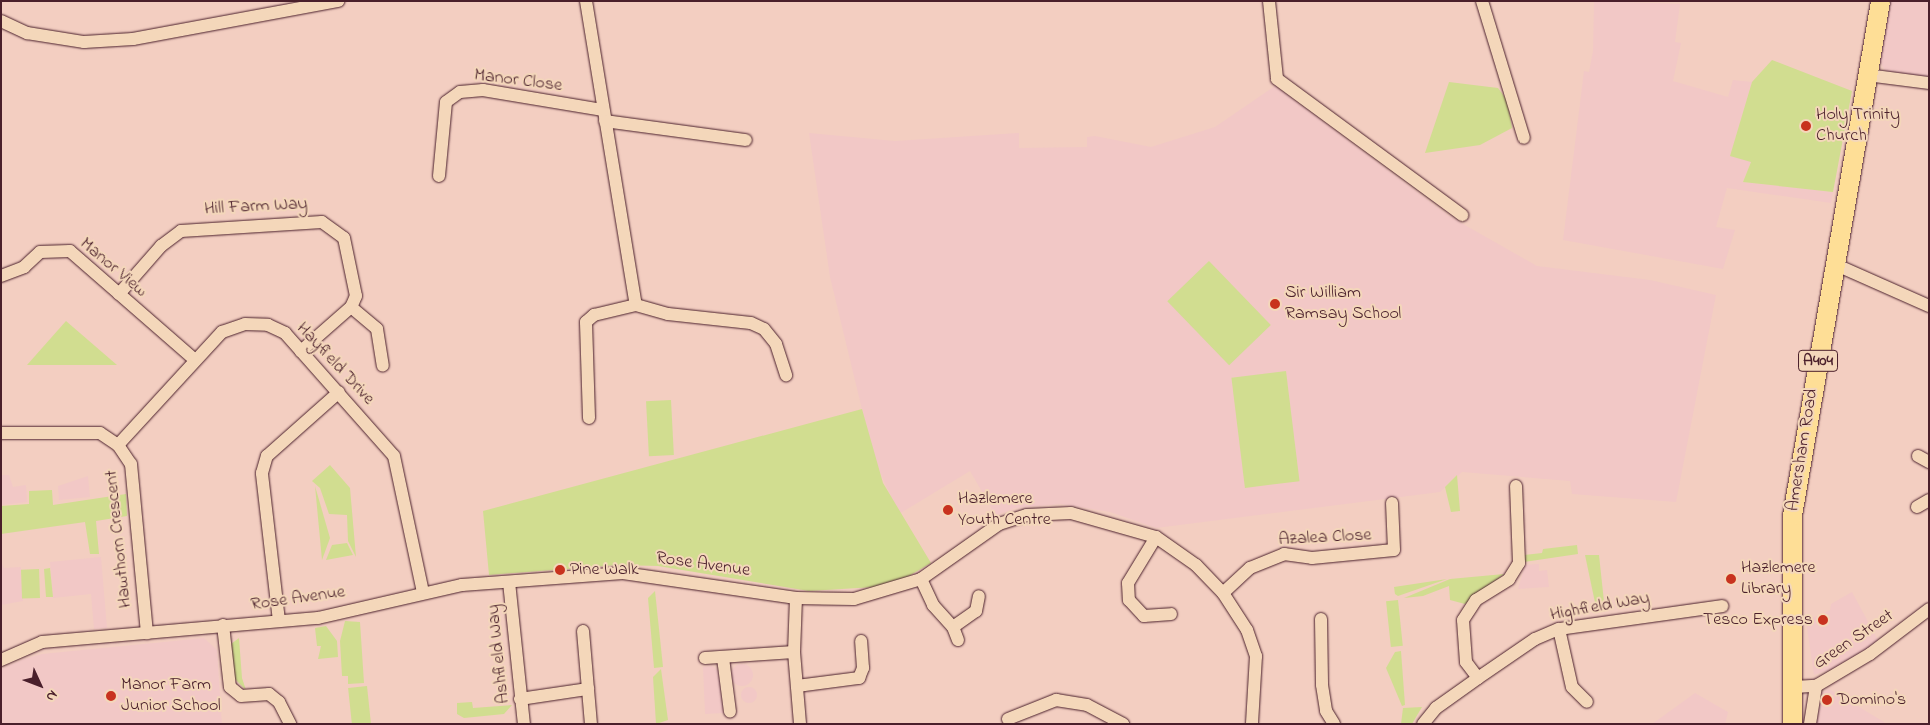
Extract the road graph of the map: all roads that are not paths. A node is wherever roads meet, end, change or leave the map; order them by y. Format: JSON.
{"nodes":[{"id":1,"x":339,"y":1,"type":"edge"},
{"id":2,"x":586,"y":1,"type":"edge"},
{"id":3,"x":1269,"y":1,"type":"edge"},
{"id":4,"x":1482,"y":1,"type":"edge"},
{"id":5,"x":1880,"y":1,"type":"edge"},
{"id":6,"x":1,"y":21,"type":"edge"},
{"id":7,"x":1867,"y":75,"type":"junction"},
{"id":8,"x":1929,"y":83,"type":"edge"},
{"id":9,"x":604,"y":115,"type":"junction"},
{"id":10,"x":1524,"y":138,"type":"dead end"},
{"id":11,"x":746,"y":140,"type":"dead end"},
{"id":12,"x":439,"y":176,"type":"dead end"},
{"id":13,"x":1462,"y":215,"type":"dead end"},
{"id":14,"x":1834,"y":264,"type":"junction"},
{"id":15,"x":1,"y":276,"type":"edge"},
{"id":16,"x":119,"y":294,"type":"junction"},
{"id":17,"x":636,"y":305,"type":"junction"},
{"id":18,"x":1929,"y":306,"type":"edge"},
{"id":19,"x":351,"y":307,"type":"junction"},
{"id":20,"x":301,"y":351,"type":"junction"},
{"id":21,"x":194,"y":359,"type":"junction"},
{"id":22,"x":383,"y":366,"type":"dead end"},
{"id":23,"x":786,"y":375,"type":"dead end"},
{"id":24,"x":339,"y":392,"type":"junction"},
{"id":25,"x":589,"y":418,"type":"dead end"},
{"id":26,"x":1,"y":433,"type":"edge"},
{"id":27,"x":118,"y":445,"type":"junction"},
{"id":28,"x":1516,"y":486,"type":"dead end"},
{"id":29,"x":1929,"y":500,"type":"edge"},
{"id":30,"x":1392,"y":503,"type":"dead end"},
{"id":31,"x":1917,"y":507,"type":"dead end"},
{"id":32,"x":1156,"y":537,"type":"junction"},
{"id":33,"x":921,"y":579,"type":"junction"},
{"id":34,"x":509,"y":582,"type":"junction"},
{"id":35,"x":423,"y":592,"type":"junction"},
{"id":36,"x":1223,"y":593,"type":"junction"},
{"id":37,"x":979,"y":596,"type":"dead end"},
{"id":38,"x":796,"y":598,"type":"junction"},
{"id":39,"x":1722,"y":606,"type":"dead end"},
{"id":40,"x":1929,"y":609,"type":"edge"},
{"id":41,"x":1172,"y":614,"type":"dead end"},
{"id":42,"x":1321,"y":619,"type":"dead end"},
{"id":43,"x":280,"y":622,"type":"junction"},
{"id":44,"x":223,"y":625,"type":"junction"},
{"id":45,"x":953,"y":628,"type":"junction"},
{"id":46,"x":1559,"y":629,"type":"junction"},
{"id":47,"x":583,"y":631,"type":"dead end"},
{"id":48,"x":147,"y":633,"type":"junction"},
{"id":49,"x":958,"y":640,"type":"dead end"},
{"id":50,"x":861,"y":641,"type":"dead end"},
{"id":51,"x":794,"y":652,"type":"junction"},
{"id":52,"x":705,"y":658,"type":"dead end"},
{"id":53,"x":723,"y":658,"type":"junction"},
{"id":54,"x":1,"y":660,"type":"edge"},
{"id":55,"x":1478,"y":678,"type":"junction"},
{"id":56,"x":797,"y":686,"type":"junction"},
{"id":57,"x":1816,"y":686,"type":"junction"},
{"id":58,"x":1794,"y":687,"type":"junction"},
{"id":59,"x":588,"y":689,"type":"junction"},
{"id":60,"x":520,"y":699,"type":"junction"},
{"id":61,"x":1587,"y":702,"type":"dead end"},
{"id":62,"x":730,"y":712,"type":"dead end"},
{"id":63,"x":1008,"y":719,"type":"dead end"},
{"id":64,"x":290,"y":724,"type":"edge"},
{"id":65,"x":524,"y":724,"type":"edge"},
{"id":66,"x":591,"y":724,"type":"edge"},
{"id":67,"x":800,"y":724,"type":"edge"},
{"id":68,"x":1123,"y":724,"type":"edge"},
{"id":69,"x":1252,"y":724,"type":"edge"},
{"id":70,"x":1334,"y":724,"type":"edge"},
{"id":71,"x":1423,"y":724,"type":"edge"},
{"id":72,"x":1792,"y":724,"type":"edge"},
{"id":73,"x":1810,"y":724,"type":"edge"}],
"edges":[{"from":1,"to":6,"type":"street"},
{"from":2,"to":9,"type":"street"},
{"from":3,"to":13,"type":"street"},
{"from":4,"to":10,"type":"street"},
{"from":5,"to":7,"type":"main road","name":"Amersham Road","number":"A404"},
{"from":7,"to":8,"type":"street"},
{"from":7,"to":14,"type":"main road","name":"Amersham Road","number":"A404"},
{"from":9,"to":11,"type":"street","name":"Manor Close"},
{"from":9,"to":12,"type":"street","name":"Manor Close"},
{"from":9,"to":17,"type":"street"},
{"from":14,"to":18,"type":"street"},
{"from":14,"to":58,"type":"main road","name":"Amersham Road","number":"A404"},
{"from":15,"to":16,"type":"street","name":"Manor View"},
{"from":16,"to":19,"type":"street","name":"Hill Farm Way"},
{"from":16,"to":21,"type":"street","name":"Manor View"},
{"from":17,"to":23,"type":"street"},
{"from":17,"to":25,"type":"street"},
{"from":19,"to":20,"type":"street"},
{"from":19,"to":22,"type":"street"},
{"from":20,"to":21,"type":"street","name":"Hayfield Drive"},
{"from":20,"to":24,"type":"street","name":"Hayfield Drive"},
{"from":21,"to":27,"type":"street","name":"Hayfield Drive"},
{"from":24,"to":35,"type":"street","name":"Hayfield Drive"},
{"from":24,"to":43,"type":"street"},
{"from":26,"to":27,"type":"street","name":"Hawthorn Crescent"},
{"from":27,"to":48,"type":"street","name":"Hawthorn Crescent"},
{"from":28,"to":55,"type":"street"},
{"from":29,"to":31,"type":"street"},
{"from":30,"to":36,"type":"street","name":"Azalea Close"},
{"from":32,"to":33,"type":"street","name":"Rose Avenue"},
{"from":32,"to":36,"type":"street","name":"Rose Avenue"},
{"from":32,"to":41,"type":"street"},
{"from":33,"to":38,"type":"street","name":"Rose Avenue"},
{"from":33,"to":45,"type":"street"},
{"from":34,"to":35,"type":"street","name":"Rose Avenue"},
{"from":34,"to":38,"type":"street","name":"Rose Avenue"},
{"from":34,"to":60,"type":"street","name":"Ashfield Way"},
{"from":35,"to":43,"type":"street","name":"Rose Avenue"},
{"from":36,"to":69,"type":"street","name":"Rose Avenue"},
{"from":37,"to":45,"type":"street"},
{"from":38,"to":51,"type":"street"},
{"from":39,"to":46,"type":"street","name":"Highfield Way"},
{"from":40,"to":57,"type":"street","name":"Green Street"},
{"from":42,"to":70,"type":"street"},
{"from":43,"to":44,"type":"street","name":"Rose Avenue"},
{"from":44,"to":48,"type":"street","name":"Rose Avenue"},
{"from":44,"to":64,"type":"street"},
{"from":45,"to":49,"type":"street"},
{"from":46,"to":55,"type":"street","name":"Highfield Way"},
{"from":46,"to":61,"type":"street"},
{"from":47,"to":59,"type":"street"},
{"from":48,"to":54,"type":"street","name":"Rose Avenue"},
{"from":50,"to":56,"type":"street"},
{"from":51,"to":53,"type":"street"},
{"from":51,"to":56,"type":"street"},
{"from":52,"to":53,"type":"street"},
{"from":53,"to":62,"type":"street"},
{"from":55,"to":71,"type":"street","name":"Highfield Way"},
{"from":56,"to":67,"type":"street"},
{"from":57,"to":58,"type":"street","name":"Green Street"},
{"from":57,"to":73,"type":"street"},
{"from":58,"to":72,"type":"main road","name":"Amersham Road","number":"A404"},
{"from":59,"to":60,"type":"street"},
{"from":59,"to":66,"type":"street"},
{"from":60,"to":65,"type":"street","name":"Ashfield Way"},
{"from":63,"to":68,"type":"street"}]}
